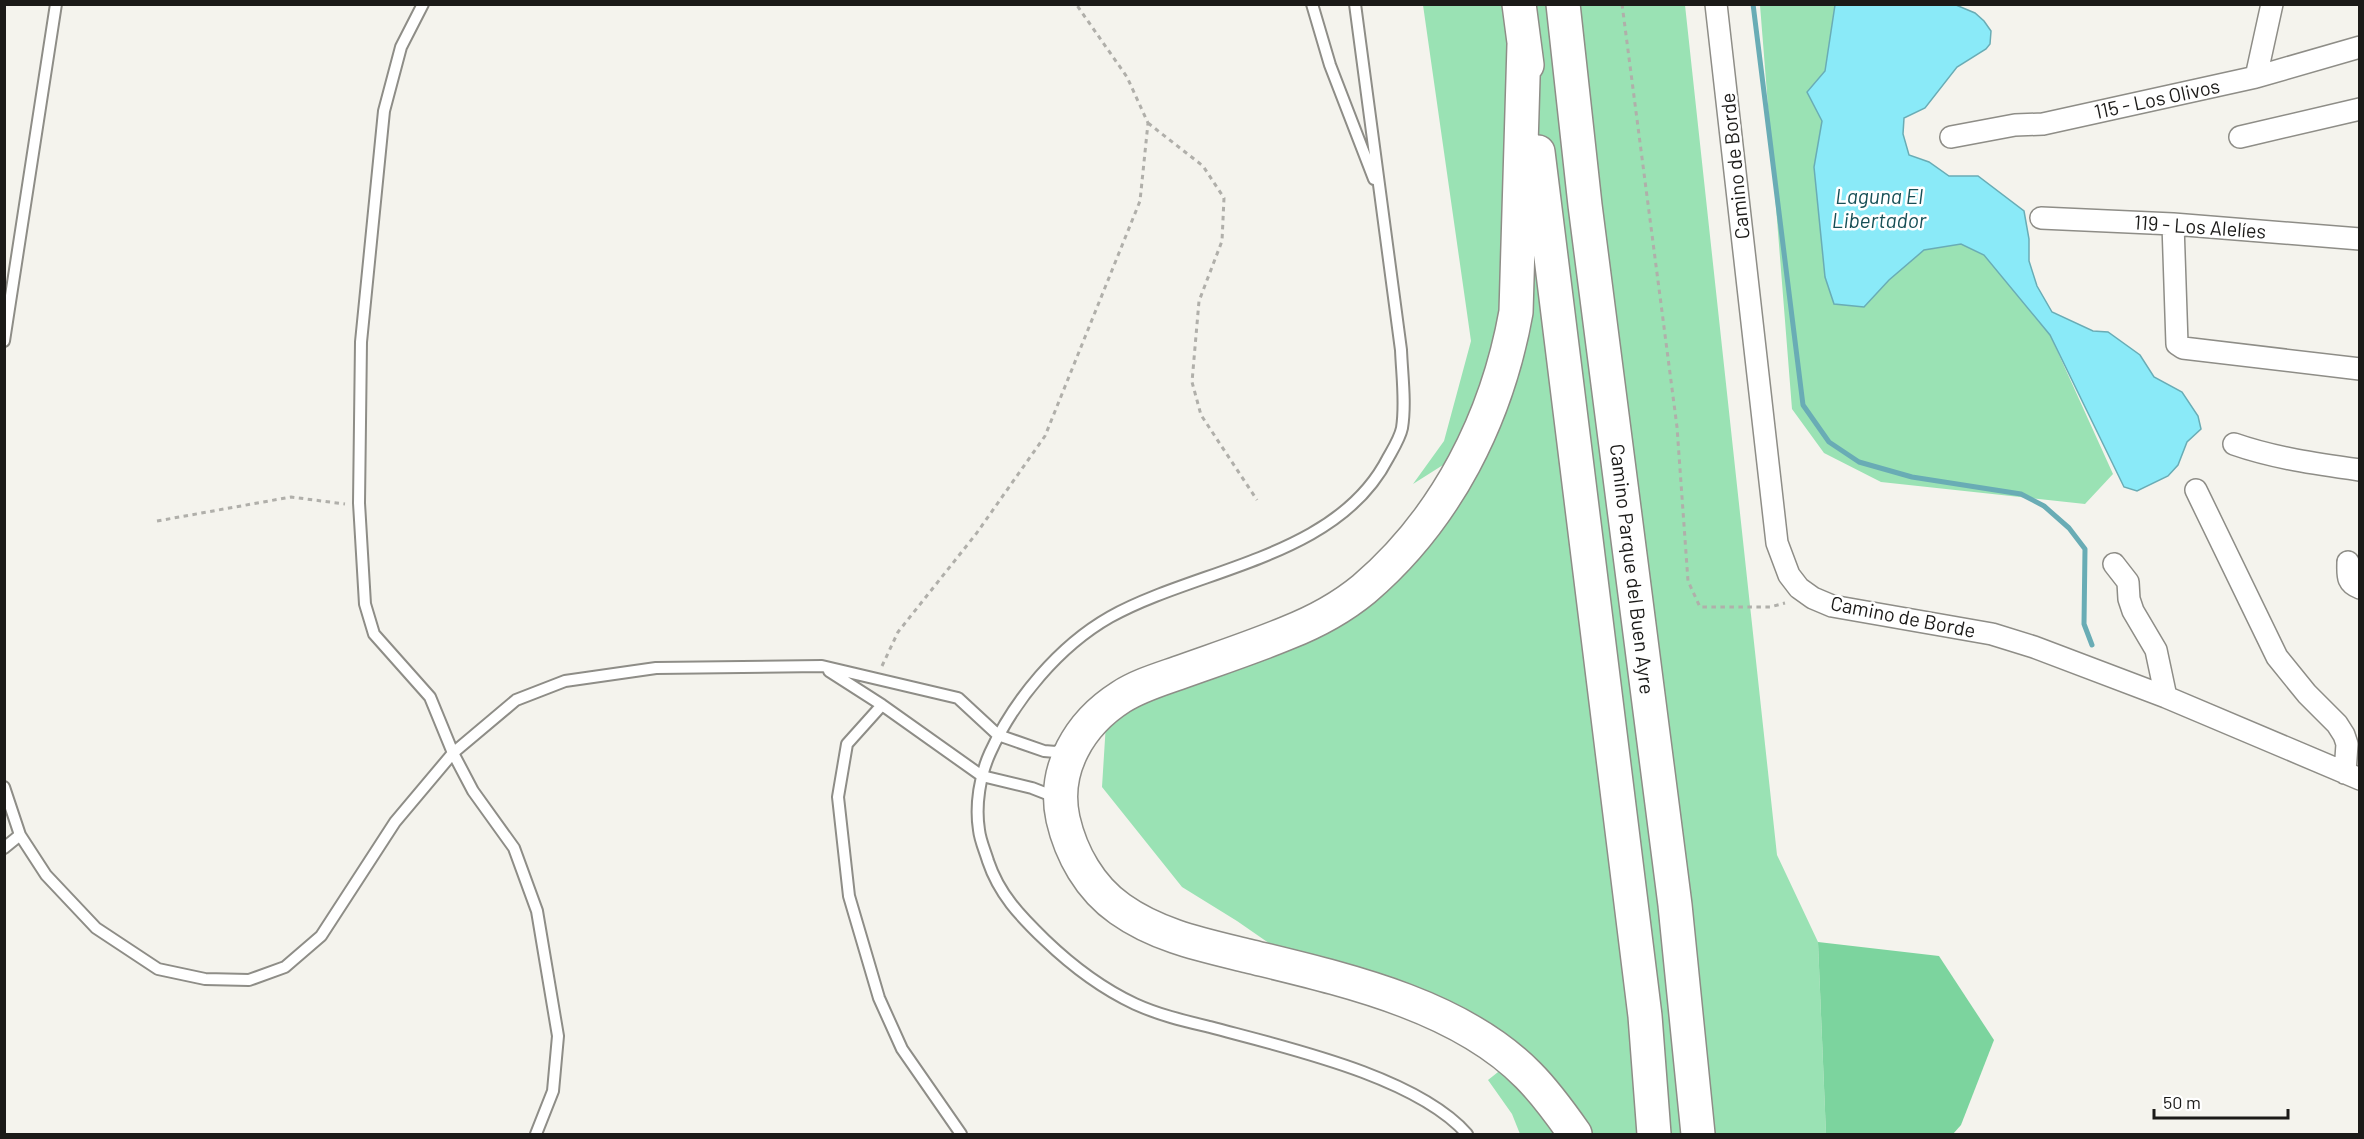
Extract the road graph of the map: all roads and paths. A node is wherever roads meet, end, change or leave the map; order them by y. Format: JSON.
{"nodes":[{"id":1,"x":56,"y":4,"type":"edge"},
{"id":2,"x":423,"y":4,"type":"edge"},
{"id":3,"x":1076,"y":4,"type":"edge"},
{"id":4,"x":1312,"y":4,"type":"edge"},
{"id":5,"x":1354,"y":4,"type":"edge"},
{"id":6,"x":1519,"y":4,"type":"edge"},
{"id":7,"x":1563,"y":4,"type":"edge"},
{"id":8,"x":1622,"y":4,"type":"edge"},
{"id":9,"x":1716,"y":4,"type":"edge"},
{"id":10,"x":2272,"y":4,"type":"edge"},
{"id":11,"x":1524,"y":45,"type":"junction"},
{"id":12,"x":2360,"y":46,"type":"edge"},
{"id":13,"x":2256,"y":78,"type":"junction"},
{"id":14,"x":2360,"y":109,"type":"edge"},
{"id":15,"x":1148,"y":123,"type":"junction"},
{"id":16,"x":1951,"y":137,"type":"dead end"},
{"id":17,"x":2240,"y":137,"type":"dead end"},
{"id":18,"x":1380,"y":196,"type":"junction"},
{"id":19,"x":2041,"y":218,"type":"dead end"},
{"id":20,"x":2174,"y":224,"type":"junction"},
{"id":21,"x":2360,"y":239,"type":"edge"},
{"id":22,"x":4,"y":341,"type":"edge"},
{"id":23,"x":2360,"y":369,"type":"edge"},
{"id":24,"x":2234,"y":444,"type":"dead end"},
{"id":25,"x":2360,"y":470,"type":"edge"},
{"id":26,"x":2196,"y":490,"type":"dead end"},
{"id":27,"x":1257,"y":500,"type":"dead end"},
{"id":28,"x":359,"y":503,"type":"junction"},
{"id":29,"x":157,"y":521,"type":"dead end"},
{"id":30,"x":2348,"y":562,"type":"dead end"},
{"id":31,"x":2114,"y":564,"type":"dead end"},
{"id":32,"x":1799,"y":588,"type":"junction"},
{"id":33,"x":2360,"y":588,"type":"edge"},
{"id":34,"x":822,"y":666,"type":"junction"},
{"id":35,"x":877,"y":679,"type":"junction"},
{"id":36,"x":2166,"y":697,"type":"junction"},
{"id":37,"x":882,"y":705,"type":"junction"},
{"id":38,"x":998,"y":735,"type":"junction"},
{"id":39,"x":1078,"y":741,"type":"junction"},
{"id":40,"x":453,"y":753,"type":"junction"},
{"id":41,"x":982,"y":776,"type":"junction"},
{"id":42,"x":2353,"y":776,"type":"edge"},
{"id":43,"x":4,"y":787,"type":"edge"},
{"id":44,"x":1062,"y":812,"type":"junction"},
{"id":45,"x":20,"y":835,"type":"junction"},
{"id":46,"x":4,"y":848,"type":"edge"},
{"id":47,"x":536,"y":1134,"type":"edge"},
{"id":48,"x":961,"y":1134,"type":"edge"},
{"id":49,"x":1467,"y":1134,"type":"edge"},
{"id":50,"x":1575,"y":1134,"type":"edge"},
{"id":51,"x":1654,"y":1134,"type":"edge"},
{"id":52,"x":1698,"y":1134,"type":"edge"}],
"edges":[{"from":1,"to":22,"type":"lane"},
{"from":2,"to":28,"type":"lane"},
{"from":3,"to":15,"type":"path"},
{"from":4,"to":18,"type":"lane"},
{"from":5,"to":18,"type":"lane"},
{"from":6,"to":11,"type":"highway","name":"Camino Parque del Buen Ayre"},
{"from":7,"to":52,"type":"highway","name":"Camino Parque del Buen Ayre"},
{"from":8,"to":32,"type":"path"},
{"from":9,"to":32,"type":"street","name":"Camino de Borde"},
{"from":10,"to":13,"type":"street"},
{"from":11,"to":39,"type":"highway"},
{"from":11,"to":51,"type":"highway","name":"Camino Parque del Buen Ayre"},
{"from":12,"to":13,"type":"street","name":"115 - Los Olivos"},
{"from":13,"to":16,"type":"street","name":"115 - Los Olivos"},
{"from":14,"to":17,"type":"street"},
{"from":15,"to":27,"type":"path"},
{"from":15,"to":35,"type":"path"},
{"from":18,"to":38,"type":"lane"},
{"from":19,"to":20,"type":"street","name":"119 - Los Alelíes"},
{"from":20,"to":21,"type":"street","name":"119 - Los Alelíes"},
{"from":20,"to":23,"type":"street"},
{"from":24,"to":25,"type":"street"},
{"from":26,"to":42,"type":"street"},
{"from":28,"to":29,"type":"path"},
{"from":28,"to":40,"type":"lane"},
{"from":30,"to":33,"type":"street"},
{"from":31,"to":36,"type":"street"},
{"from":32,"to":36,"type":"street","name":"Camino de Borde"},
{"from":34,"to":35,"type":"lane"},
{"from":34,"to":37,"type":"lane"},
{"from":34,"to":40,"type":"lane"},
{"from":35,"to":38,"type":"lane"},
{"from":36,"to":42,"type":"street","name":"Camino de Borde"},
{"from":37,"to":41,"type":"lane"},
{"from":37,"to":48,"type":"lane"},
{"from":38,"to":39,"type":"lane"},
{"from":38,"to":41,"type":"lane"},
{"from":39,"to":44,"type":"highway"},
{"from":40,"to":45,"type":"lane"},
{"from":40,"to":47,"type":"lane"},
{"from":41,"to":44,"type":"lane"},
{"from":41,"to":49,"type":"lane"},
{"from":43,"to":45,"type":"lane"},
{"from":44,"to":50,"type":"highway"},
{"from":45,"to":46,"type":"lane"}]}
